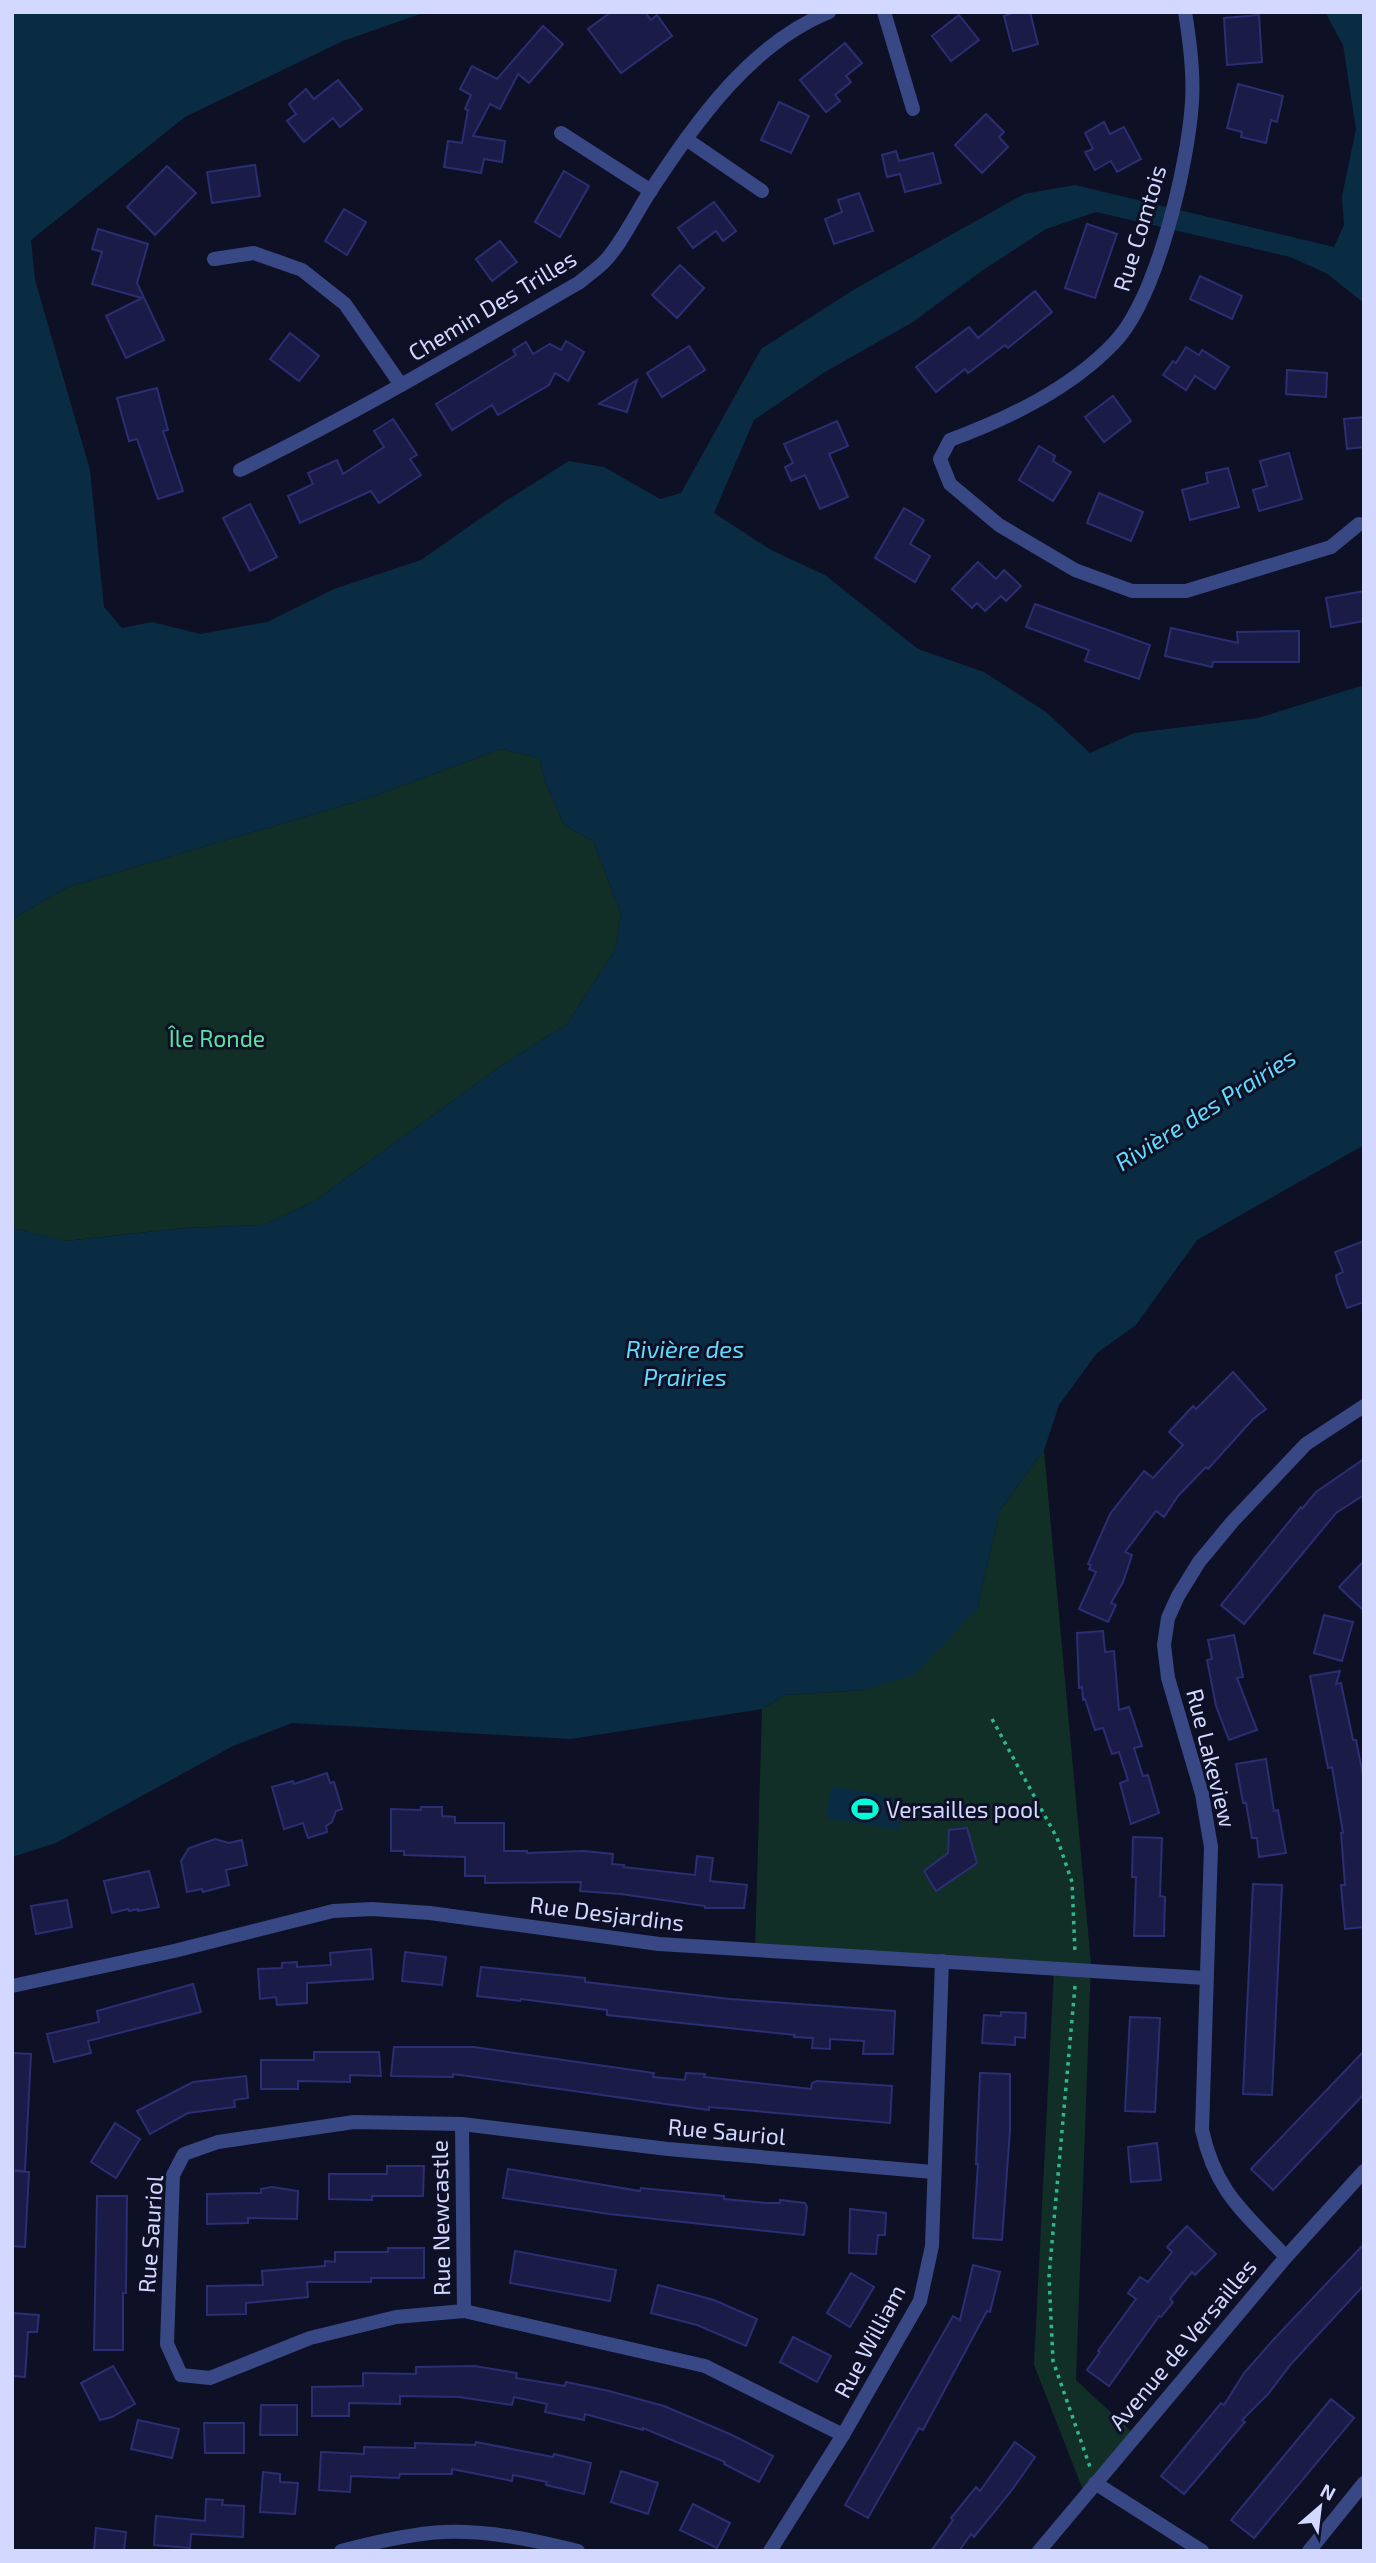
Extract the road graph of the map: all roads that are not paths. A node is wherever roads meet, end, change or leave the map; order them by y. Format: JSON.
{"nodes":[{"id":1,"x":829,"y":12,"type":"edge"},
{"id":2,"x":884,"y":12,"type":"edge"},
{"id":3,"x":1185,"y":12,"type":"edge"},
{"id":4,"x":913,"y":109,"type":"dead end"},
{"id":5,"x":561,"y":133,"type":"dead end"},
{"id":6,"x":686,"y":139,"type":"junction"},
{"id":7,"x":651,"y":191,"type":"junction"},
{"id":8,"x":762,"y":191,"type":"dead end"},
{"id":9,"x":214,"y":259,"type":"dead end"},
{"id":10,"x":401,"y":385,"type":"junction"},
{"id":11,"x":240,"y":470,"type":"dead end"},
{"id":12,"x":1359,"y":524,"type":"dead end"},
{"id":13,"x":1364,"y":1406,"type":"edge"},
{"id":14,"x":942,"y":1961,"type":"junction"},
{"id":15,"x":1205,"y":1978,"type":"junction"},
{"id":16,"x":12,"y":1986,"type":"edge"},
{"id":17,"x":462,"y":2123,"type":"junction"},
{"id":18,"x":1364,"y":2171,"type":"edge"},
{"id":19,"x":933,"y":2172,"type":"junction"},
{"id":20,"x":1286,"y":2257,"type":"junction"},
{"id":21,"x":464,"y":2311,"type":"junction"},
{"id":22,"x":843,"y":2435,"type":"junction"},
{"id":23,"x":1095,"y":2483,"type":"junction"},
{"id":24,"x":1364,"y":2483,"type":"edge"},
{"id":25,"x":341,"y":2551,"type":"edge"},
{"id":26,"x":578,"y":2551,"type":"edge"},
{"id":27,"x":771,"y":2551,"type":"edge"},
{"id":28,"x":1039,"y":2551,"type":"edge"},
{"id":29,"x":1202,"y":2551,"type":"edge"},
{"id":30,"x":1309,"y":2551,"type":"edge"}],
"edges":[{"from":1,"to":6,"type":"street","name":"Chemin Des Trilles"},
{"from":2,"to":4,"type":"street"},
{"from":3,"to":12,"type":"street","name":"Rue Comtois"},
{"from":5,"to":7,"type":"street"},
{"from":6,"to":7,"type":"street","name":"Chemin Des Trilles"},
{"from":6,"to":8,"type":"street"},
{"from":7,"to":10,"type":"street","name":"Chemin Des Trilles"},
{"from":9,"to":10,"type":"street","name":"Chemin Des Trilles"},
{"from":10,"to":11,"type":"street","name":"Chemin Des Trilles"},
{"from":13,"to":15,"type":"street","name":"Rue Lakeview"},
{"from":14,"to":15,"type":"street","name":"Rue Desjardins"},
{"from":14,"to":16,"type":"street","name":"Rue Desjardins"},
{"from":14,"to":19,"type":"street","name":"Rue William"},
{"from":15,"to":20,"type":"street","name":"Rue Lakeview"},
{"from":17,"to":19,"type":"street","name":"Rue Sauriol"},
{"from":17,"to":21,"type":"street","name":"Rue Newcastle"},
{"from":17,"to":21,"type":"street","name":"Rue Sauriol"},
{"from":18,"to":20,"type":"street","name":"Avenue de Versailles"},
{"from":19,"to":22,"type":"street","name":"Rue William"},
{"from":20,"to":23,"type":"street","name":"Avenue de Versailles"},
{"from":21,"to":22,"type":"street","name":"Rue Sauriol"},
{"from":22,"to":27,"type":"street","name":"Rue William"},
{"from":23,"to":28,"type":"street","name":"Avenue de Versailles"},
{"from":23,"to":29,"type":"street"},
{"from":24,"to":30,"type":"street"},
{"from":25,"to":26,"type":"street"}]}
